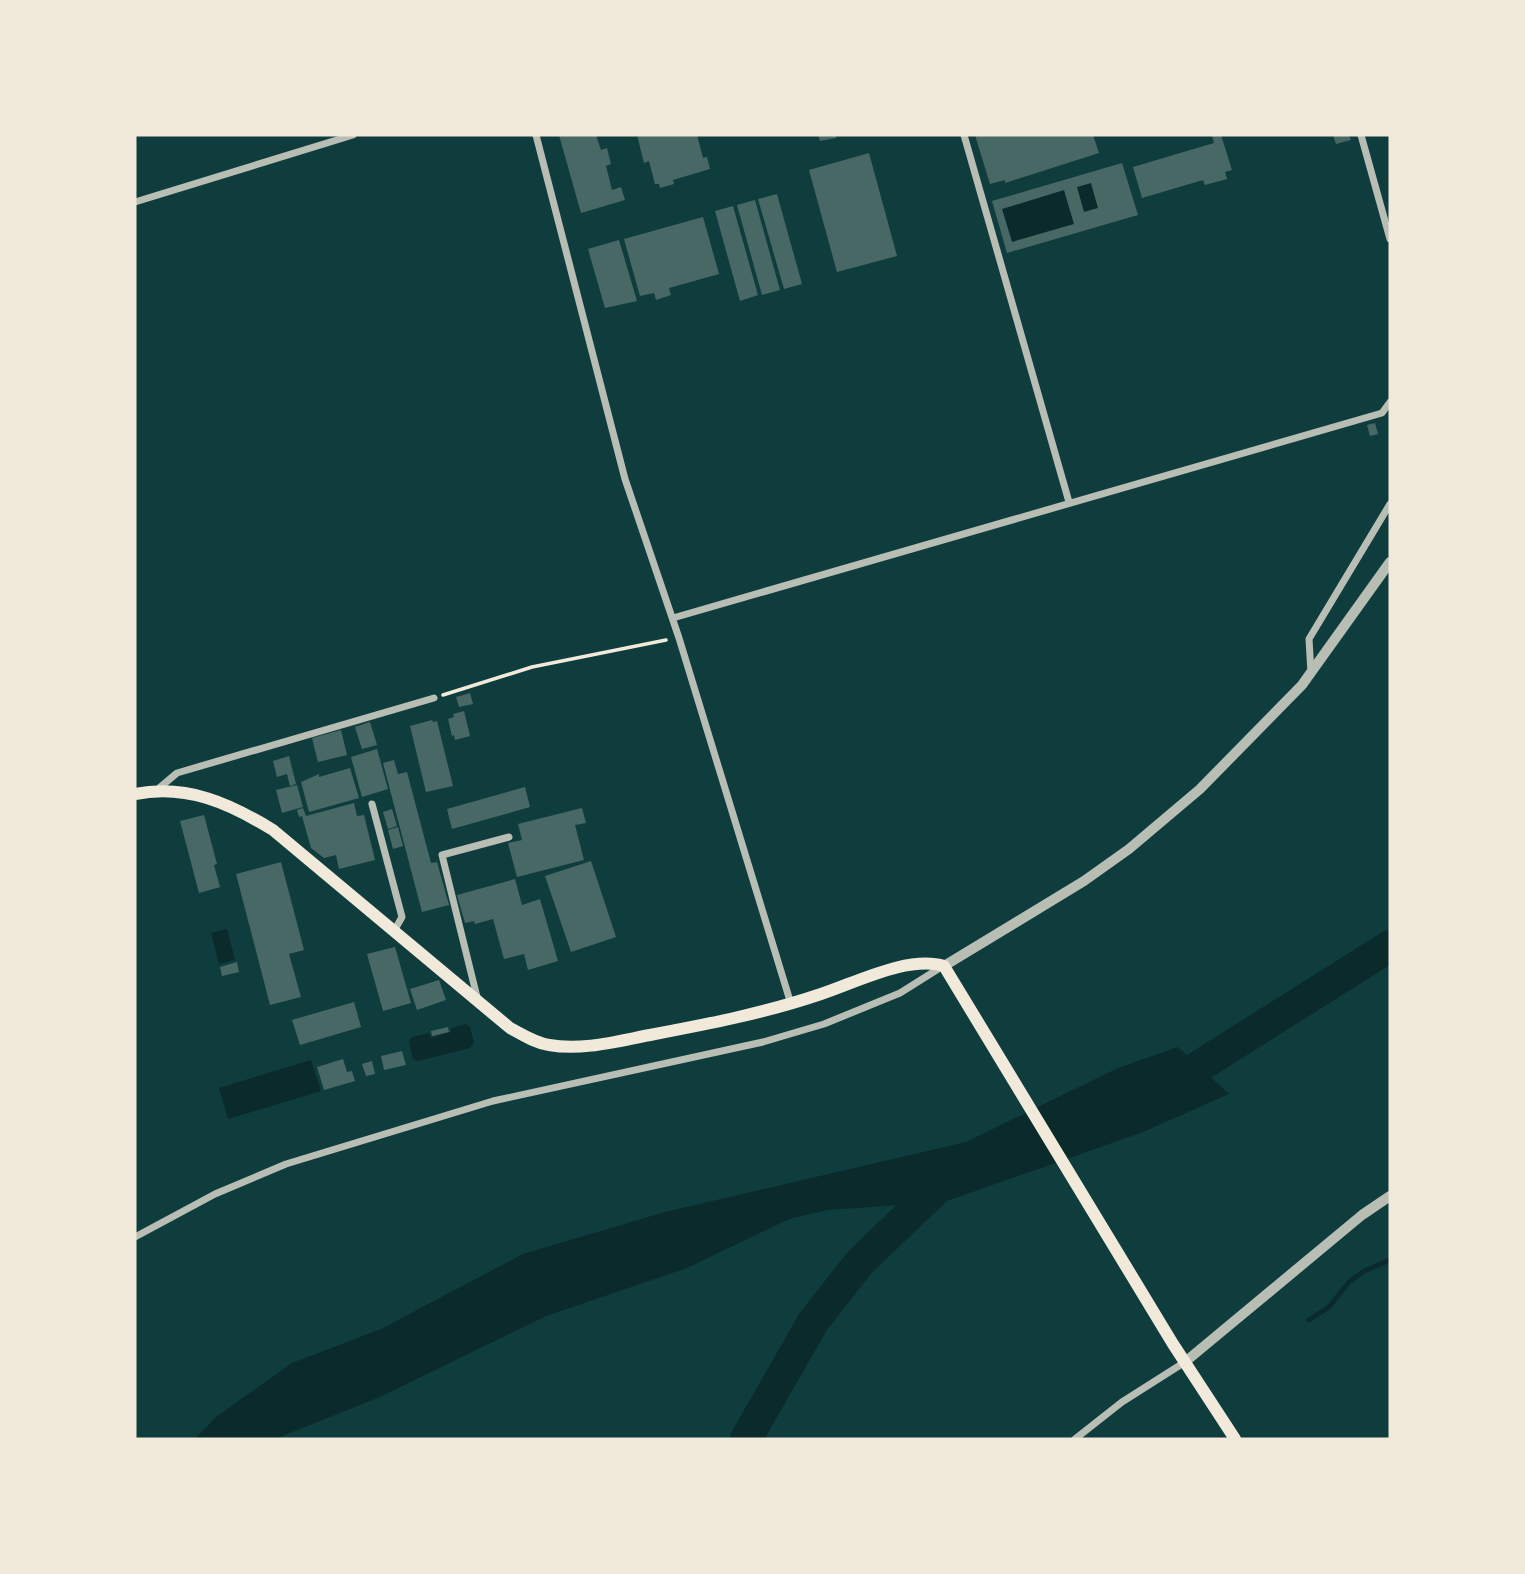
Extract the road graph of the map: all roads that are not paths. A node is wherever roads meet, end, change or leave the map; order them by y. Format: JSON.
{"nodes":[{"id":1,"x":353,"y":135,"type":"edge"},
{"id":2,"x":536,"y":135,"type":"edge"},
{"id":3,"x":964,"y":135,"type":"edge"},
{"id":4,"x":1361,"y":135,"type":"edge"},
{"id":5,"x":135,"y":202,"type":"edge"},
{"id":6,"x":1390,"y":239,"type":"edge"},
{"id":7,"x":1390,"y":402,"type":"edge"},
{"id":8,"x":1069,"y":502,"type":"junction"},
{"id":9,"x":1390,"y":504,"type":"edge"},
{"id":10,"x":1390,"y":562,"type":"edge"},
{"id":11,"x":673,"y":618,"type":"junction"},
{"id":12,"x":1311,"y":673,"type":"junction"},
{"id":13,"x":434,"y":698,"type":"road end"},
{"id":14,"x":158,"y":789,"type":"junction"},
{"id":15,"x":135,"y":794,"type":"edge"},
{"id":16,"x":372,"y":804,"type":"dead end"},
{"id":17,"x":509,"y":837,"type":"dead end"},
{"id":18,"x":394,"y":931,"type":"junction"},
{"id":19,"x":944,"y":966,"type":"junction"},
{"id":20,"x":478,"y":1001,"type":"junction"},
{"id":21,"x":791,"y":1004,"type":"junction"},
{"id":22,"x":1390,"y":1196,"type":"edge"},
{"id":23,"x":135,"y":1237,"type":"edge"},
{"id":24,"x":1185,"y":1362,"type":"junction"},
{"id":25,"x":1075,"y":1439,"type":"edge"},
{"id":26,"x":1235,"y":1439,"type":"edge"}],
"edges":[{"from":1,"to":5,"type":"street"},
{"from":2,"to":11,"type":"street"},
{"from":3,"to":8,"type":"street"},
{"from":4,"to":6,"type":"street"},
{"from":7,"to":8,"type":"street"},
{"from":8,"to":11,"type":"street"},
{"from":9,"to":12,"type":"street"},
{"from":10,"to":12,"type":"street"},
{"from":11,"to":21,"type":"street"},
{"from":12,"to":19,"type":"street"},
{"from":13,"to":14,"type":"street"},
{"from":14,"to":15,"type":"main road"},
{"from":14,"to":18,"type":"main road"},
{"from":16,"to":18,"type":"street"},
{"from":17,"to":20,"type":"street"},
{"from":18,"to":20,"type":"main road"},
{"from":19,"to":21,"type":"main road"},
{"from":19,"to":23,"type":"street"},
{"from":19,"to":24,"type":"main road"},
{"from":20,"to":21,"type":"main road"},
{"from":22,"to":24,"type":"street"},
{"from":24,"to":25,"type":"street"},
{"from":24,"to":26,"type":"main road"}]}
